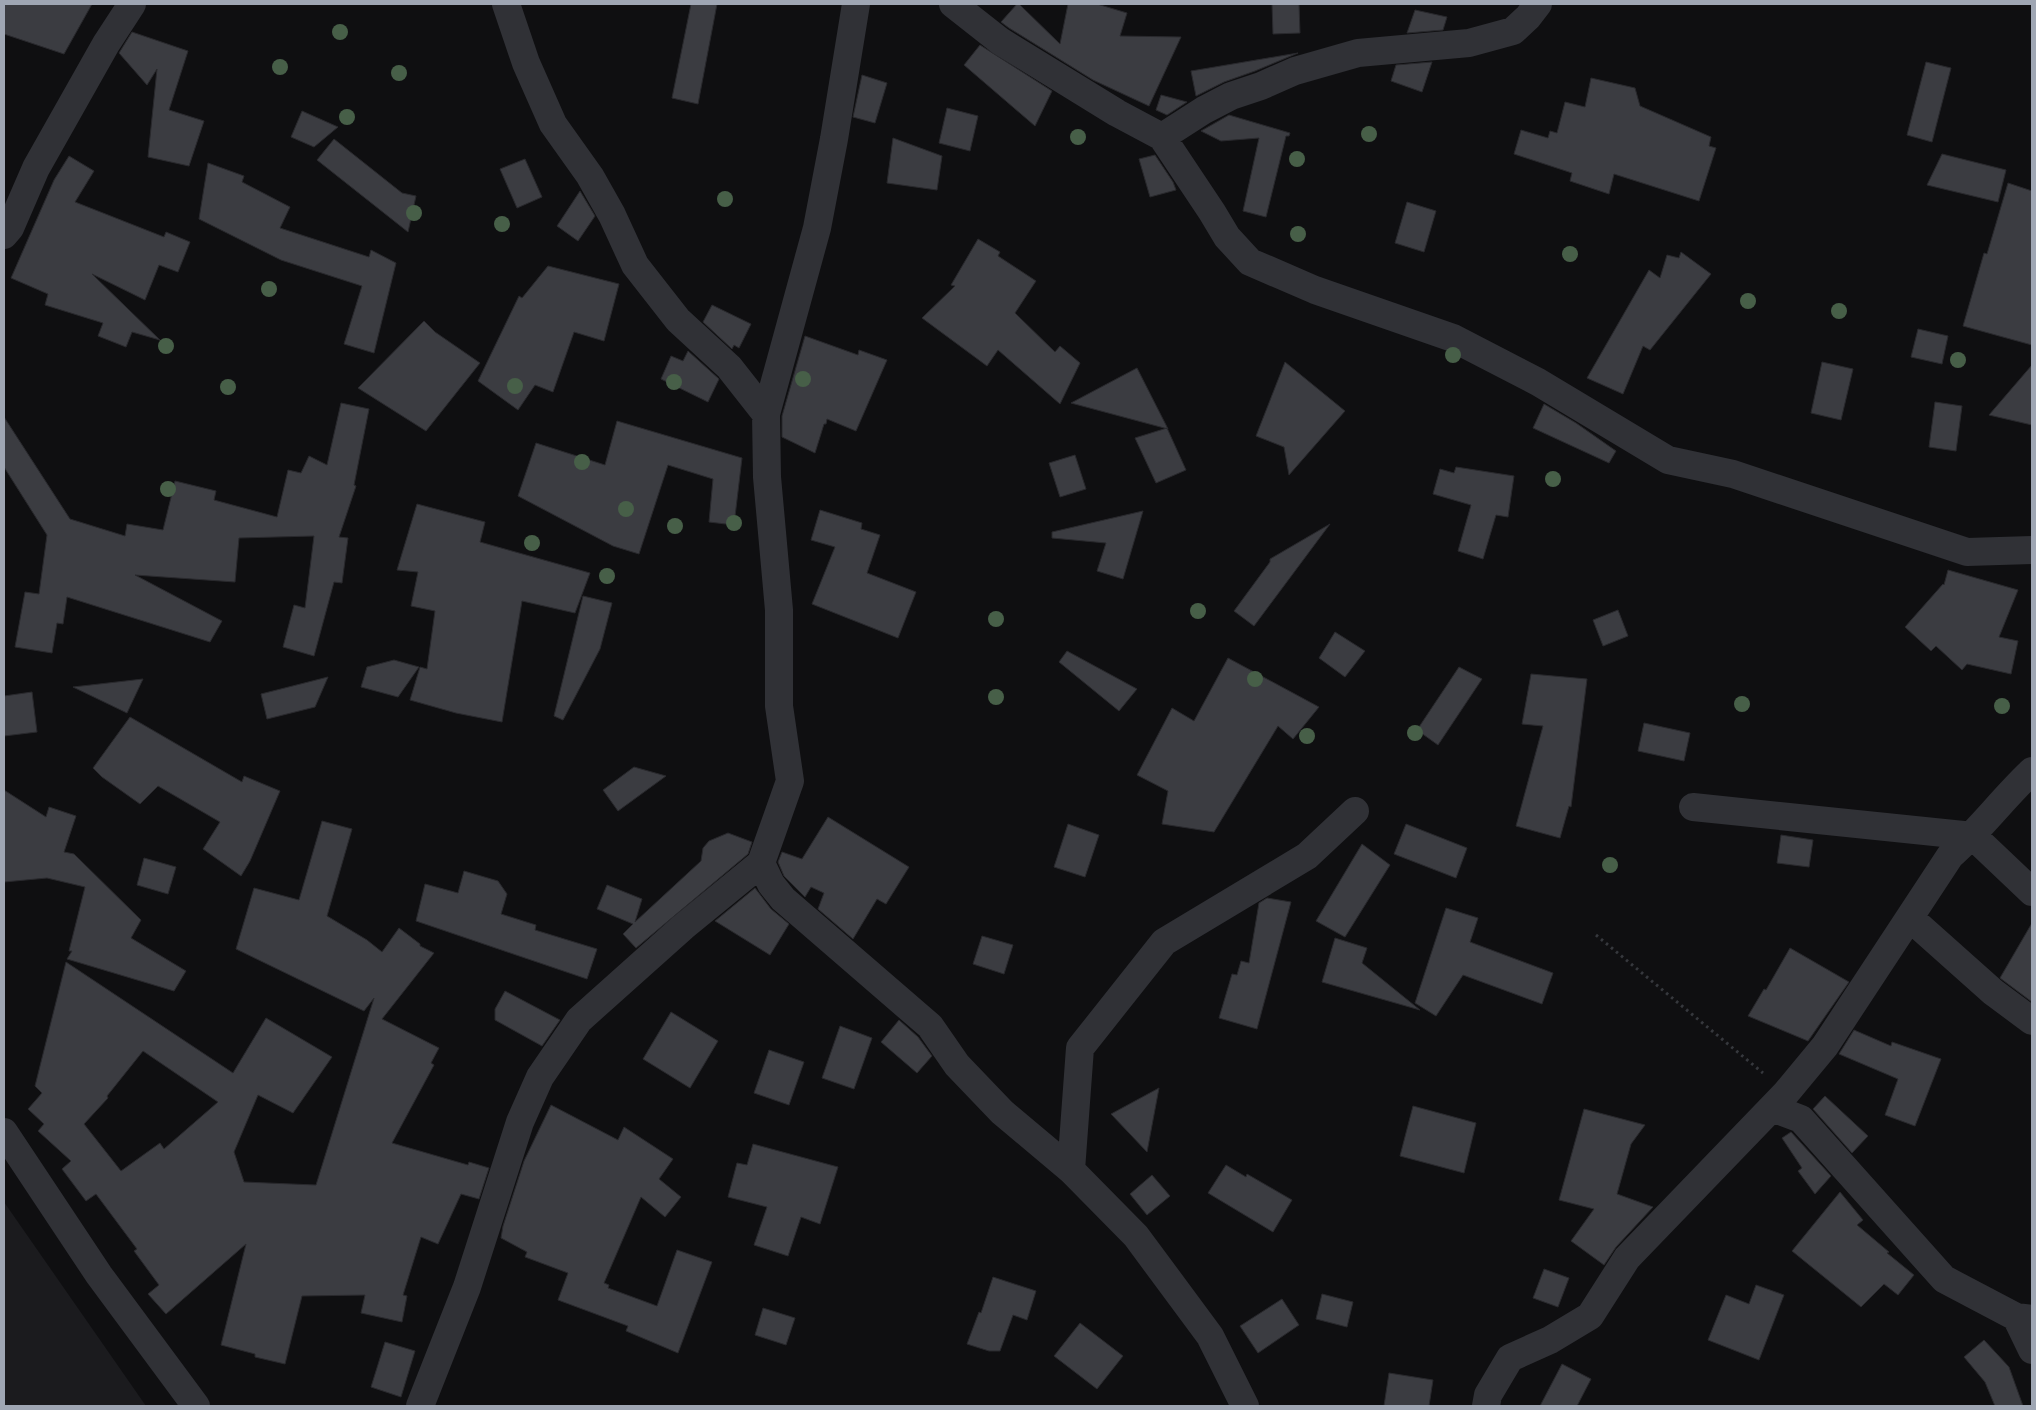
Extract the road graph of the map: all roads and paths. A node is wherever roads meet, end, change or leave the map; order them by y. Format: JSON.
{"nodes":[{"id":1,"x":132,"y":4,"type":"edge"},
{"id":2,"x":506,"y":4,"type":"edge"},
{"id":3,"x":856,"y":4,"type":"edge"},
{"id":4,"x":953,"y":4,"type":"edge"},
{"id":5,"x":1538,"y":4,"type":"edge"},
{"id":6,"x":1162,"y":137,"type":"junction"},
{"id":7,"x":4,"y":235,"type":"edge"},
{"id":8,"x":766,"y":414,"type":"junction"},
{"id":9,"x":2032,"y":550,"type":"edge"},
{"id":10,"x":2032,"y":772,"type":"edge"},
{"id":11,"x":1693,"y":807,"type":"dead end"},
{"id":12,"x":1355,"y":811,"type":"dead end"},
{"id":13,"x":1973,"y":836,"type":"junction"},
{"id":14,"x":761,"y":863,"type":"junction"},
{"id":15,"x":2032,"y":892,"type":"edge"},
{"id":16,"x":1910,"y":918,"type":"junction"},
{"id":17,"x":1596,"y":936,"type":"dead end"},
{"id":18,"x":2032,"y":1021,"type":"edge"},
{"id":19,"x":1779,"y":1100,"type":"junction"},
{"id":20,"x":4,"y":1132,"type":"edge"},
{"id":21,"x":1071,"y":1170,"type":"junction"},
{"id":22,"x":2024,"y":1318,"type":"edge"},
{"id":23,"x":2032,"y":1350,"type":"edge"},
{"id":24,"x":196,"y":1406,"type":"edge"},
{"id":25,"x":420,"y":1406,"type":"edge"},
{"id":26,"x":1245,"y":1406,"type":"edge"},
{"id":27,"x":1486,"y":1406,"type":"edge"}],
"edges":[{"from":1,"to":7,"type":"street"},
{"from":2,"to":8,"type":"street"},
{"from":3,"to":8,"type":"street"},
{"from":4,"to":6,"type":"street"},
{"from":5,"to":6,"type":"street"},
{"from":6,"to":9,"type":"street"},
{"from":8,"to":14,"type":"street"},
{"from":10,"to":13,"type":"street"},
{"from":11,"to":13,"type":"street"},
{"from":12,"to":21,"type":"street"},
{"from":13,"to":15,"type":"street"},
{"from":13,"to":16,"type":"street"},
{"from":14,"to":21,"type":"street"},
{"from":14,"to":25,"type":"street"},
{"from":16,"to":18,"type":"street"},
{"from":16,"to":19,"type":"street"},
{"from":17,"to":19,"type":"path"},
{"from":19,"to":22,"type":"street"},
{"from":19,"to":27,"type":"street"},
{"from":20,"to":24,"type":"street"},
{"from":21,"to":26,"type":"street"},
{"from":22,"to":23,"type":"street"}]}
